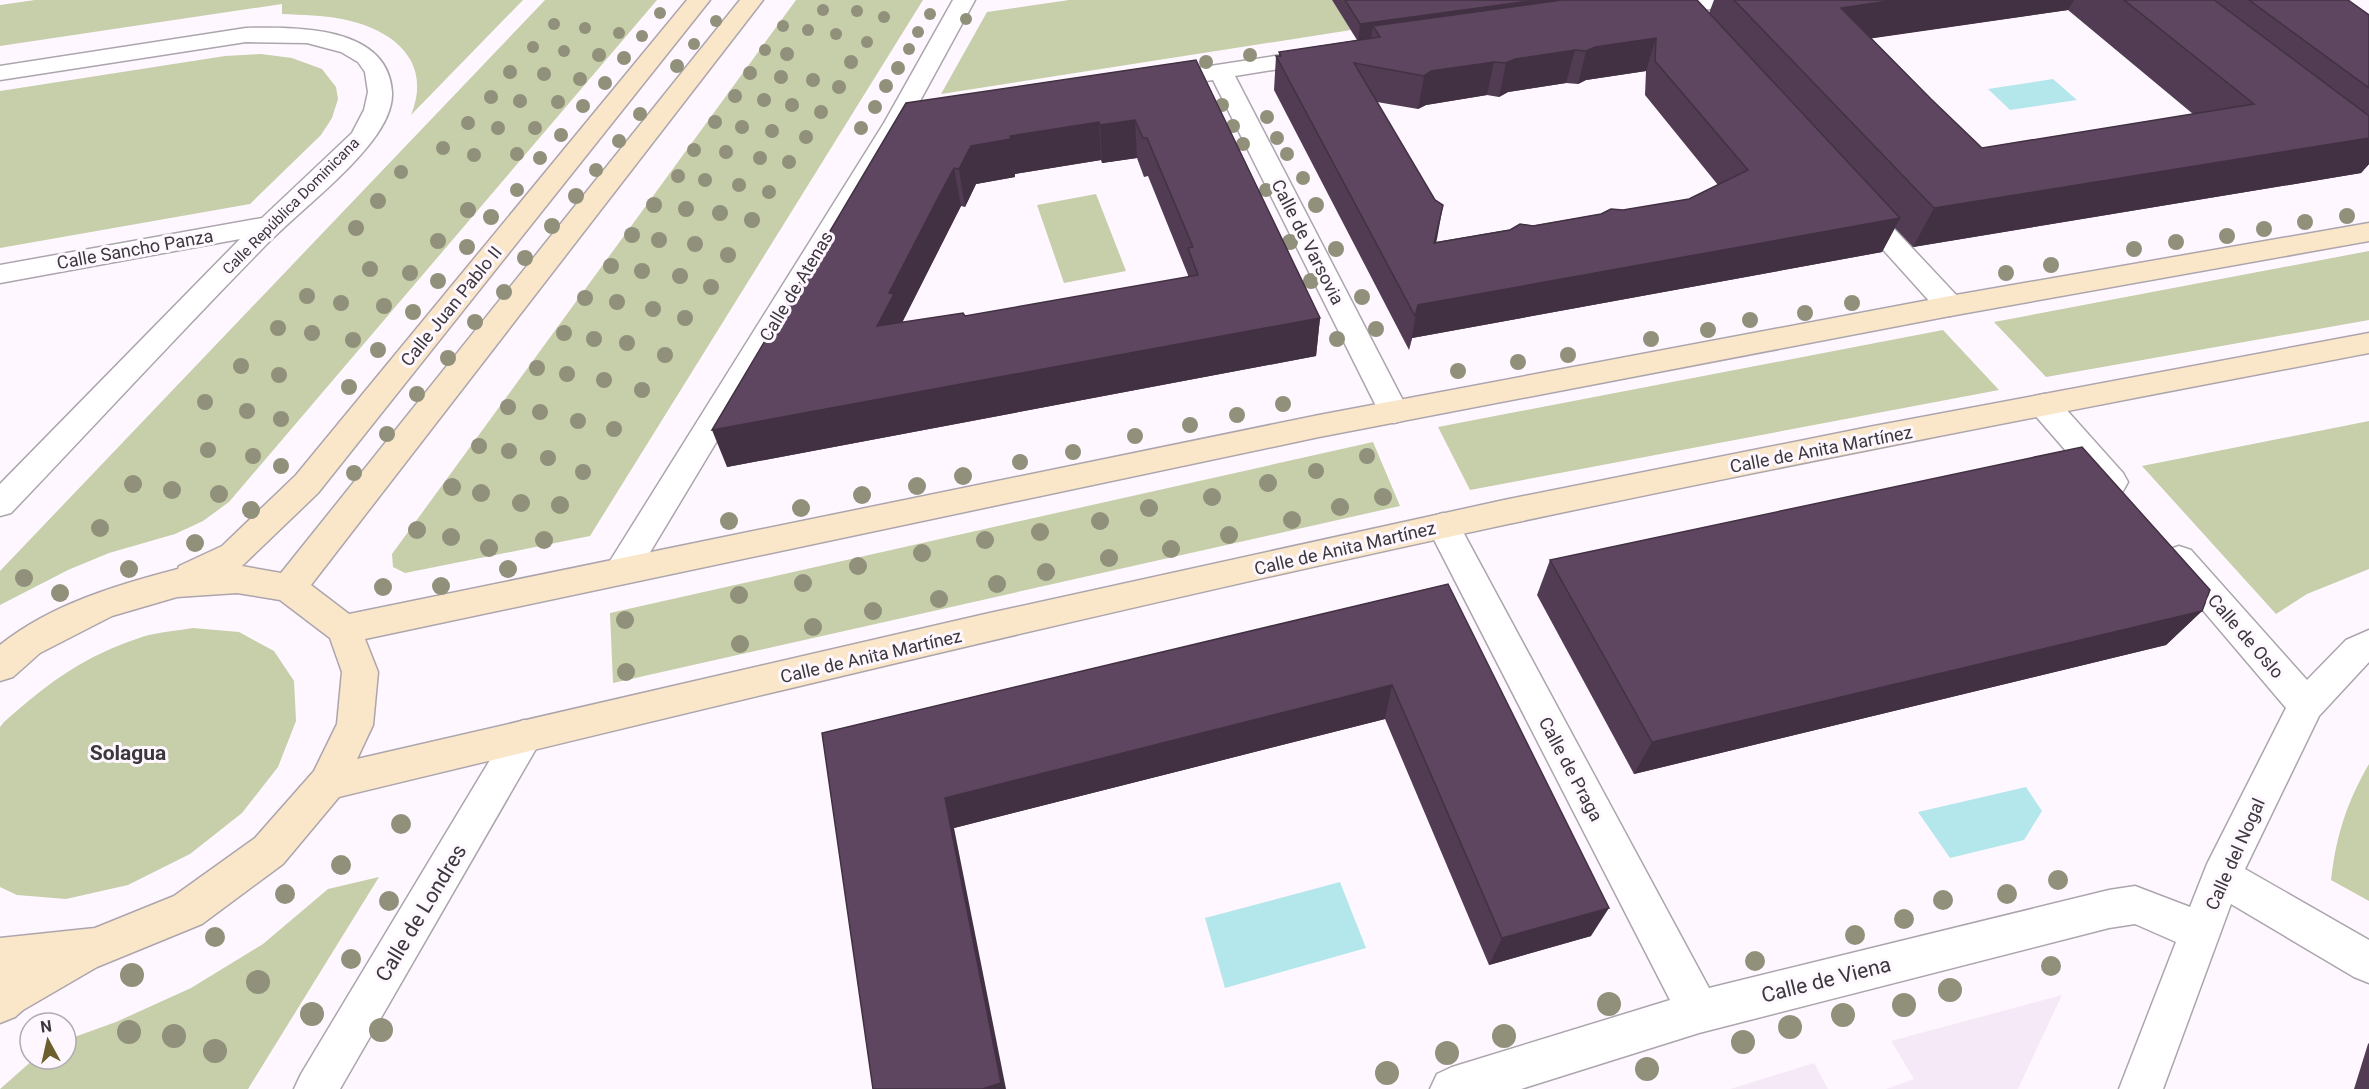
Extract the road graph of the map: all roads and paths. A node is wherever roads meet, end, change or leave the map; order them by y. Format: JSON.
{"nodes":[{"id":1,"x":699,"y":0,"type":"edge"},
{"id":2,"x":752,"y":0,"type":"edge"},
{"id":3,"x":964,"y":0,"type":"edge"},
{"id":4,"x":1725,"y":0,"type":"edge"},
{"id":5,"x":1680,"y":10,"type":"edge"},
{"id":6,"x":1641,"y":11,"type":"edge"},
{"id":7,"x":1346,"y":52,"type":"edge"},
{"id":8,"x":1221,"y":72,"type":"junction"},
{"id":9,"x":0,"y":73,"type":"edge"},
{"id":10,"x":1140,"y":84,"type":"edge"},
{"id":11,"x":1845,"y":191,"type":"edge"},
{"id":12,"x":270,"y":225,"type":"junction"},
{"id":13,"x":2369,"y":232,"type":"edge"},
{"id":14,"x":0,"y":274,"type":"edge"},
{"id":15,"x":1950,"y":306,"type":"junction"},
{"id":16,"x":2369,"y":343,"type":"edge"},
{"id":17,"x":2044,"y":405,"type":"junction"},
{"id":18,"x":1394,"y":412,"type":"junction"},
{"id":19,"x":0,"y":504,"type":"edge"},
{"id":20,"x":2131,"y":504,"type":"edge"},
{"id":21,"x":1443,"y":526,"type":"junction"},
{"id":22,"x":2162,"y":539,"type":"edge"},
{"id":23,"x":622,"y":570,"type":"junction"},
{"id":24,"x":177,"y":583,"type":"junction"},
{"id":25,"x":289,"y":588,"type":"junction"},
{"id":26,"x":344,"y":629,"type":"junction"},
{"id":27,"x":2369,"y":645,"type":"edge"},
{"id":28,"x":0,"y":666,"type":"edge"},
{"id":29,"x":2306,"y":705,"type":"junction"},
{"id":30,"x":524,"y":736,"type":"junction"},
{"id":31,"x":327,"y":783,"type":"junction"},
{"id":32,"x":2221,"y":877,"type":"junction"},
{"id":33,"x":2200,"y":934,"type":"junction"},
{"id":34,"x":95,"y":948,"type":"junction"},
{"id":35,"x":0,"y":958,"type":"edge"},
{"id":36,"x":2369,"y":963,"type":"edge"},
{"id":37,"x":0,"y":1002,"type":"edge"},
{"id":38,"x":1699,"y":1012,"type":"junction"},
{"id":39,"x":316,"y":1089,"type":"edge"},
{"id":40,"x":1452,"y":1089,"type":"edge"},
{"id":41,"x":2141,"y":1089,"type":"edge"}],
"edges":[{"from":1,"to":24,"type":"main road","name":"Calle Juan Pablo II"},
{"from":2,"to":25,"type":"main road"},
{"from":3,"to":23,"type":"street","name":"Calle de Atenas"},
{"from":4,"to":5,"type":"street"},
{"from":5,"to":6,"type":"street"},
{"from":7,"to":8,"type":"street"},
{"from":8,"to":10,"type":"street"},
{"from":8,"to":18,"type":"street","name":"Calle de Varsovia"},
{"from":9,"to":12,"type":"street","name":"Calle República Dominicana"},
{"from":11,"to":15,"type":"street"},
{"from":12,"to":14,"type":"street","name":"Calle Sancho Panza"},
{"from":12,"to":19,"type":"street","name":"Calle República Dominicana"},
{"from":13,"to":15,"type":"main road"},
{"from":15,"to":18,"type":"main road"},
{"from":16,"to":17,"type":"main road","name":"Calle de Anita Martínez"},
{"from":17,"to":20,"type":"street"},
{"from":17,"to":21,"type":"main road","name":"Calle de Anita Martínez"},
{"from":18,"to":23,"type":"main road"},
{"from":21,"to":30,"type":"main road","name":"Calle de Anita Martínez"},
{"from":21,"to":38,"type":"street","name":"Calle de Praga"},
{"from":22,"to":29,"type":"street","name":"Calle de Oslo"},
{"from":23,"to":26,"type":"main road"},
{"from":24,"to":25,"type":"main road"},
{"from":24,"to":28,"type":"main road"},
{"from":25,"to":26,"type":"main road"},
{"from":26,"to":31,"type":"main road"},
{"from":27,"to":29,"type":"street","name":"Calle del Nogal"},
{"from":29,"to":32,"type":"street","name":"Calle del Nogal"},
{"from":30,"to":31,"type":"main road","name":"Calle de Anita Martínez"},
{"from":30,"to":39,"type":"street","name":"Calle de Londres"},
{"from":31,"to":34,"type":"main road"},
{"from":32,"to":33,"type":"street","name":"Calle del Nogal"},
{"from":32,"to":36,"type":"street"},
{"from":33,"to":38,"type":"street","name":"Calle de Viena"},
{"from":33,"to":41,"type":"street","name":"Calle del Nogal"},
{"from":34,"to":35,"type":"main road"},
{"from":34,"to":37,"type":"main road"},
{"from":38,"to":40,"type":"street","name":"Calle de Viena"}]}
